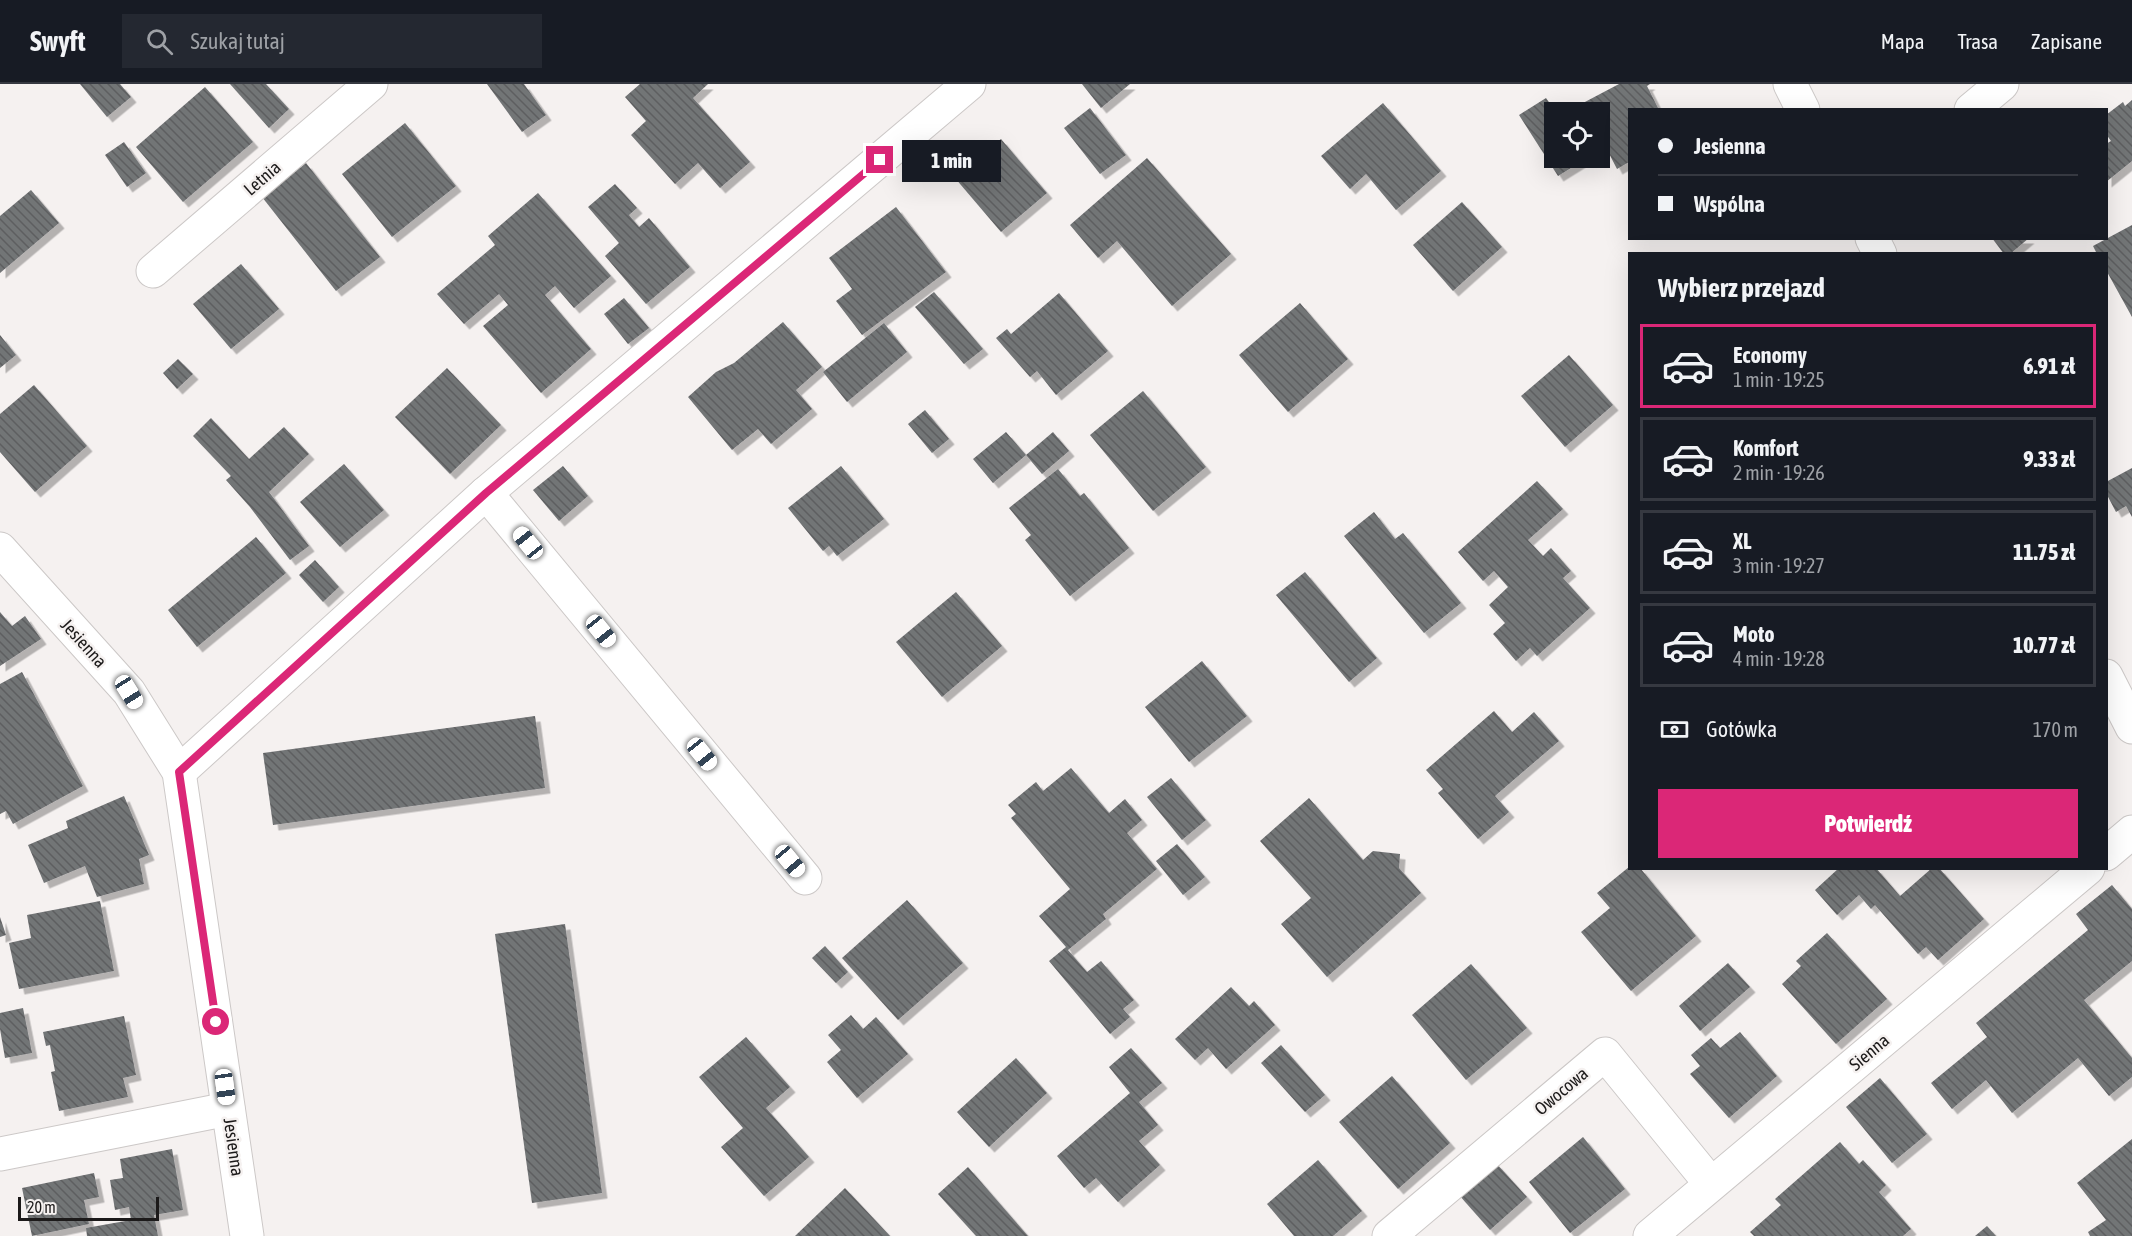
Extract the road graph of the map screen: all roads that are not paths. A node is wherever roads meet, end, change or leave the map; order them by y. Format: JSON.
{"nodes":[{"id":1,"x":371,"y":84,"type":"edge"},
{"id":2,"x":969,"y":84,"type":"edge"},
{"id":3,"x":1790,"y":84,"type":"edge"},
{"id":4,"x":2002,"y":84,"type":"edge"},
{"id":5,"x":1802,"y":108,"type":"edge"},
{"id":6,"x":1973,"y":108,"type":"edge"},
{"id":7,"x":153,"y":271,"type":"dead end"},
{"id":8,"x":486,"y":493,"type":"junction"},
{"id":9,"x":0,"y":549,"type":"edge"},
{"id":10,"x":2108,"y":680,"type":"edge"},
{"id":11,"x":2132,"y":727,"type":"edge"},
{"id":12,"x":179,"y":772,"type":"junction"},
{"id":13,"x":2132,"y":832,"type":"edge"},
{"id":14,"x":2108,"y":852,"type":"edge"},
{"id":15,"x":2086,"y":870,"type":"edge"},
{"id":16,"x":805,"y":878,"type":"dead end"},
{"id":17,"x":228,"y":1109,"type":"junction"},
{"id":18,"x":0,"y":1154,"type":"edge"},
{"id":19,"x":1711,"y":1184,"type":"junction"},
{"id":20,"x":247,"y":1236,"type":"edge"},
{"id":21,"x":1389,"y":1236,"type":"edge"},
{"id":22,"x":1650,"y":1236,"type":"edge"}],
"edges":[{"from":1,"to":7,"type":"street","name":"Letnia"},
{"from":2,"to":8,"type":"street"},
{"from":3,"to":5,"type":"street"},
{"from":4,"to":6,"type":"street"},
{"from":8,"to":12,"type":"street"},
{"from":8,"to":16,"type":"street"},
{"from":9,"to":12,"type":"street","name":"Jesienna"},
{"from":10,"to":11,"type":"street"},
{"from":12,"to":17,"type":"street","name":"Jesienna"},
{"from":13,"to":14,"type":"street"},
{"from":15,"to":19,"type":"street","name":"Sienna"},
{"from":17,"to":18,"type":"street"},
{"from":17,"to":20,"type":"street","name":"Jesienna"},
{"from":19,"to":21,"type":"street","name":"Owocowa"},
{"from":19,"to":22,"type":"street","name":"Sienna"}]}
